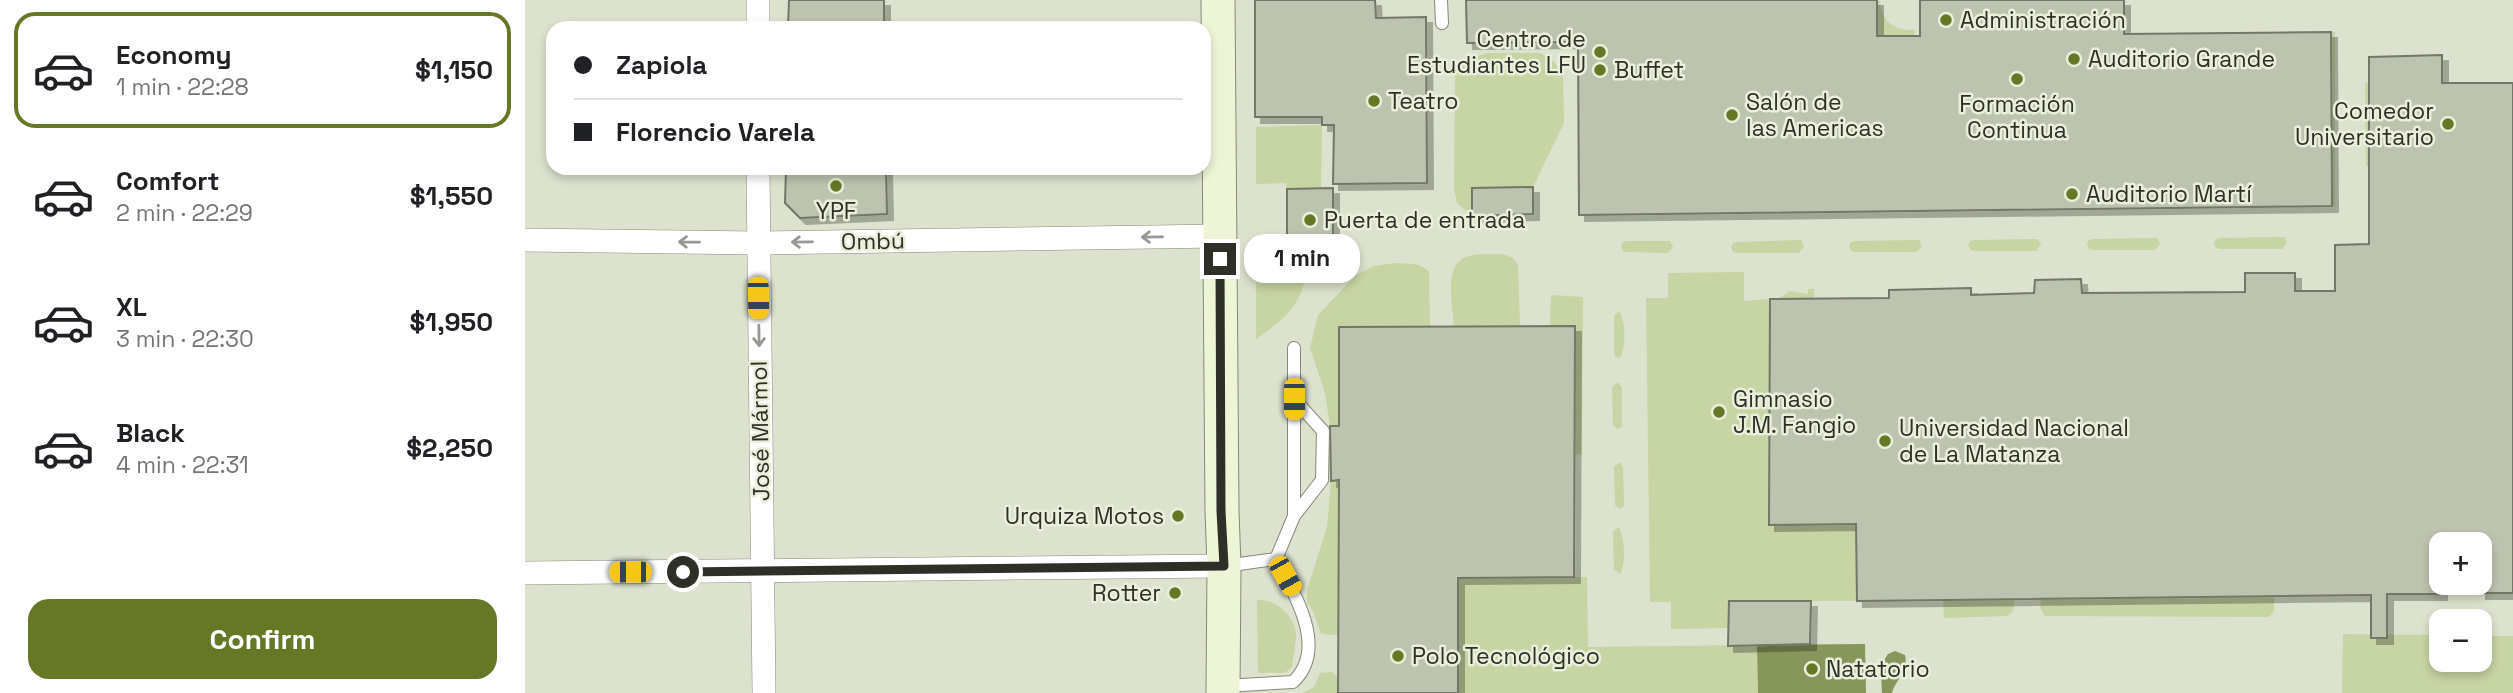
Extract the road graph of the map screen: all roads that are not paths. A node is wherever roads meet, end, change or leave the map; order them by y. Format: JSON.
{"nodes":[{"id":1,"x":758,"y":0,"type":"edge"},
{"id":2,"x":1218,"y":0,"type":"edge"},
{"id":3,"x":1441,"y":0,"type":"edge"},
{"id":4,"x":758,"y":21,"type":"edge"},
{"id":5,"x":1442,"y":23,"type":"dead end"},
{"id":6,"x":758,"y":175,"type":"edge"},
{"id":7,"x":1220,"y":236,"type":"junction"},
{"id":8,"x":525,"y":240,"type":"edge"},
{"id":9,"x":758,"y":243,"type":"junction"},
{"id":10,"x":1294,"y":348,"type":"dead end"},
{"id":11,"x":1294,"y":399,"type":"junction"},
{"id":12,"x":1294,"y":516,"type":"junction"},
{"id":13,"x":1276,"y":559,"type":"junction"},
{"id":14,"x":1224,"y":566,"type":"junction"},
{"id":15,"x":762,"y":571,"type":"junction"},
{"id":16,"x":525,"y":573,"type":"edge"},
{"id":17,"x":1223,"y":690,"type":"edge"},
{"id":18,"x":764,"y":693,"type":"edge"}],
"edges":[{"from":1,"to":4,"type":"street"},
{"from":2,"to":7,"type":"main road"},
{"from":3,"to":5,"type":"lane"},
{"from":6,"to":9,"type":"street","name":"José Mármol"},
{"from":7,"to":9,"type":"street","name":"Ombú","one_way":true},
{"from":7,"to":14,"type":"main road"},
{"from":9,"to":8,"type":"street","name":"Ombú","one_way":true},
{"from":9,"to":15,"type":"street","name":"José Mármol","one_way":true},
{"from":10,"to":11,"type":"lane"},
{"from":11,"to":12,"type":"lane"},
{"from":11,"to":12,"type":"lane"},
{"from":12,"to":13,"type":"lane"},
{"from":13,"to":14,"type":"lane"},
{"from":13,"to":17,"type":"lane"},
{"from":14,"to":15,"type":"street"},
{"from":14,"to":17,"type":"main road"},
{"from":15,"to":16,"type":"street"},
{"from":15,"to":18,"type":"street","name":"José Mármol"}]}
